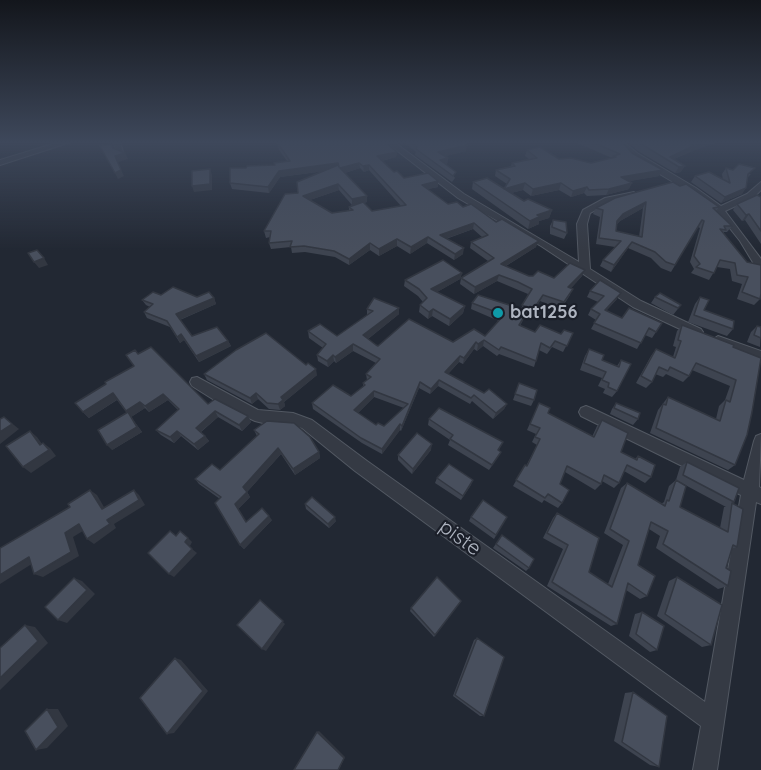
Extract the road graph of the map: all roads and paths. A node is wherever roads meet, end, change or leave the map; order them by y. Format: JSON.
{"nodes":[{"id":1,"x":438,"y":178,"type":"edge"},
{"id":2,"x":671,"y":178,"type":"edge"},
{"id":3,"x":678,"y":182,"type":"junction"},
{"id":4,"x":761,"y":185,"type":"edge"},
{"id":5,"x":659,"y":186,"type":"edge"},
{"id":6,"x":640,"y":192,"type":"edge"},
{"id":7,"x":720,"y":210,"type":"junction"},
{"id":8,"x":761,"y":267,"type":"edge"},
{"id":9,"x":585,"y":269,"type":"junction"},
{"id":10,"x":761,"y":356,"type":"edge"},
{"id":11,"x":197,"y":382,"type":"dead end"},
{"id":12,"x":586,"y":412,"type":"dead end"},
{"id":13,"x":761,"y":441,"type":"edge"},
{"id":14,"x":756,"y":494,"type":"edge"},
{"id":15,"x":713,"y":721,"type":"junction"},
{"id":16,"x":705,"y":770,"type":"edge"}],
"edges":[{"from":1,"to":9,"type":"street"},
{"from":2,"to":3,"type":"street"},
{"from":3,"to":5,"type":"street"},
{"from":3,"to":7,"type":"street"},
{"from":4,"to":7,"type":"street"},
{"from":6,"to":9,"type":"street"},
{"from":7,"to":8,"type":"street"},
{"from":9,"to":10,"type":"street"},
{"from":11,"to":15,"type":"street","name":"piste"},
{"from":12,"to":14,"type":"street"},
{"from":13,"to":14,"type":"street"},
{"from":14,"to":15,"type":"street"},
{"from":15,"to":16,"type":"street"}]}
